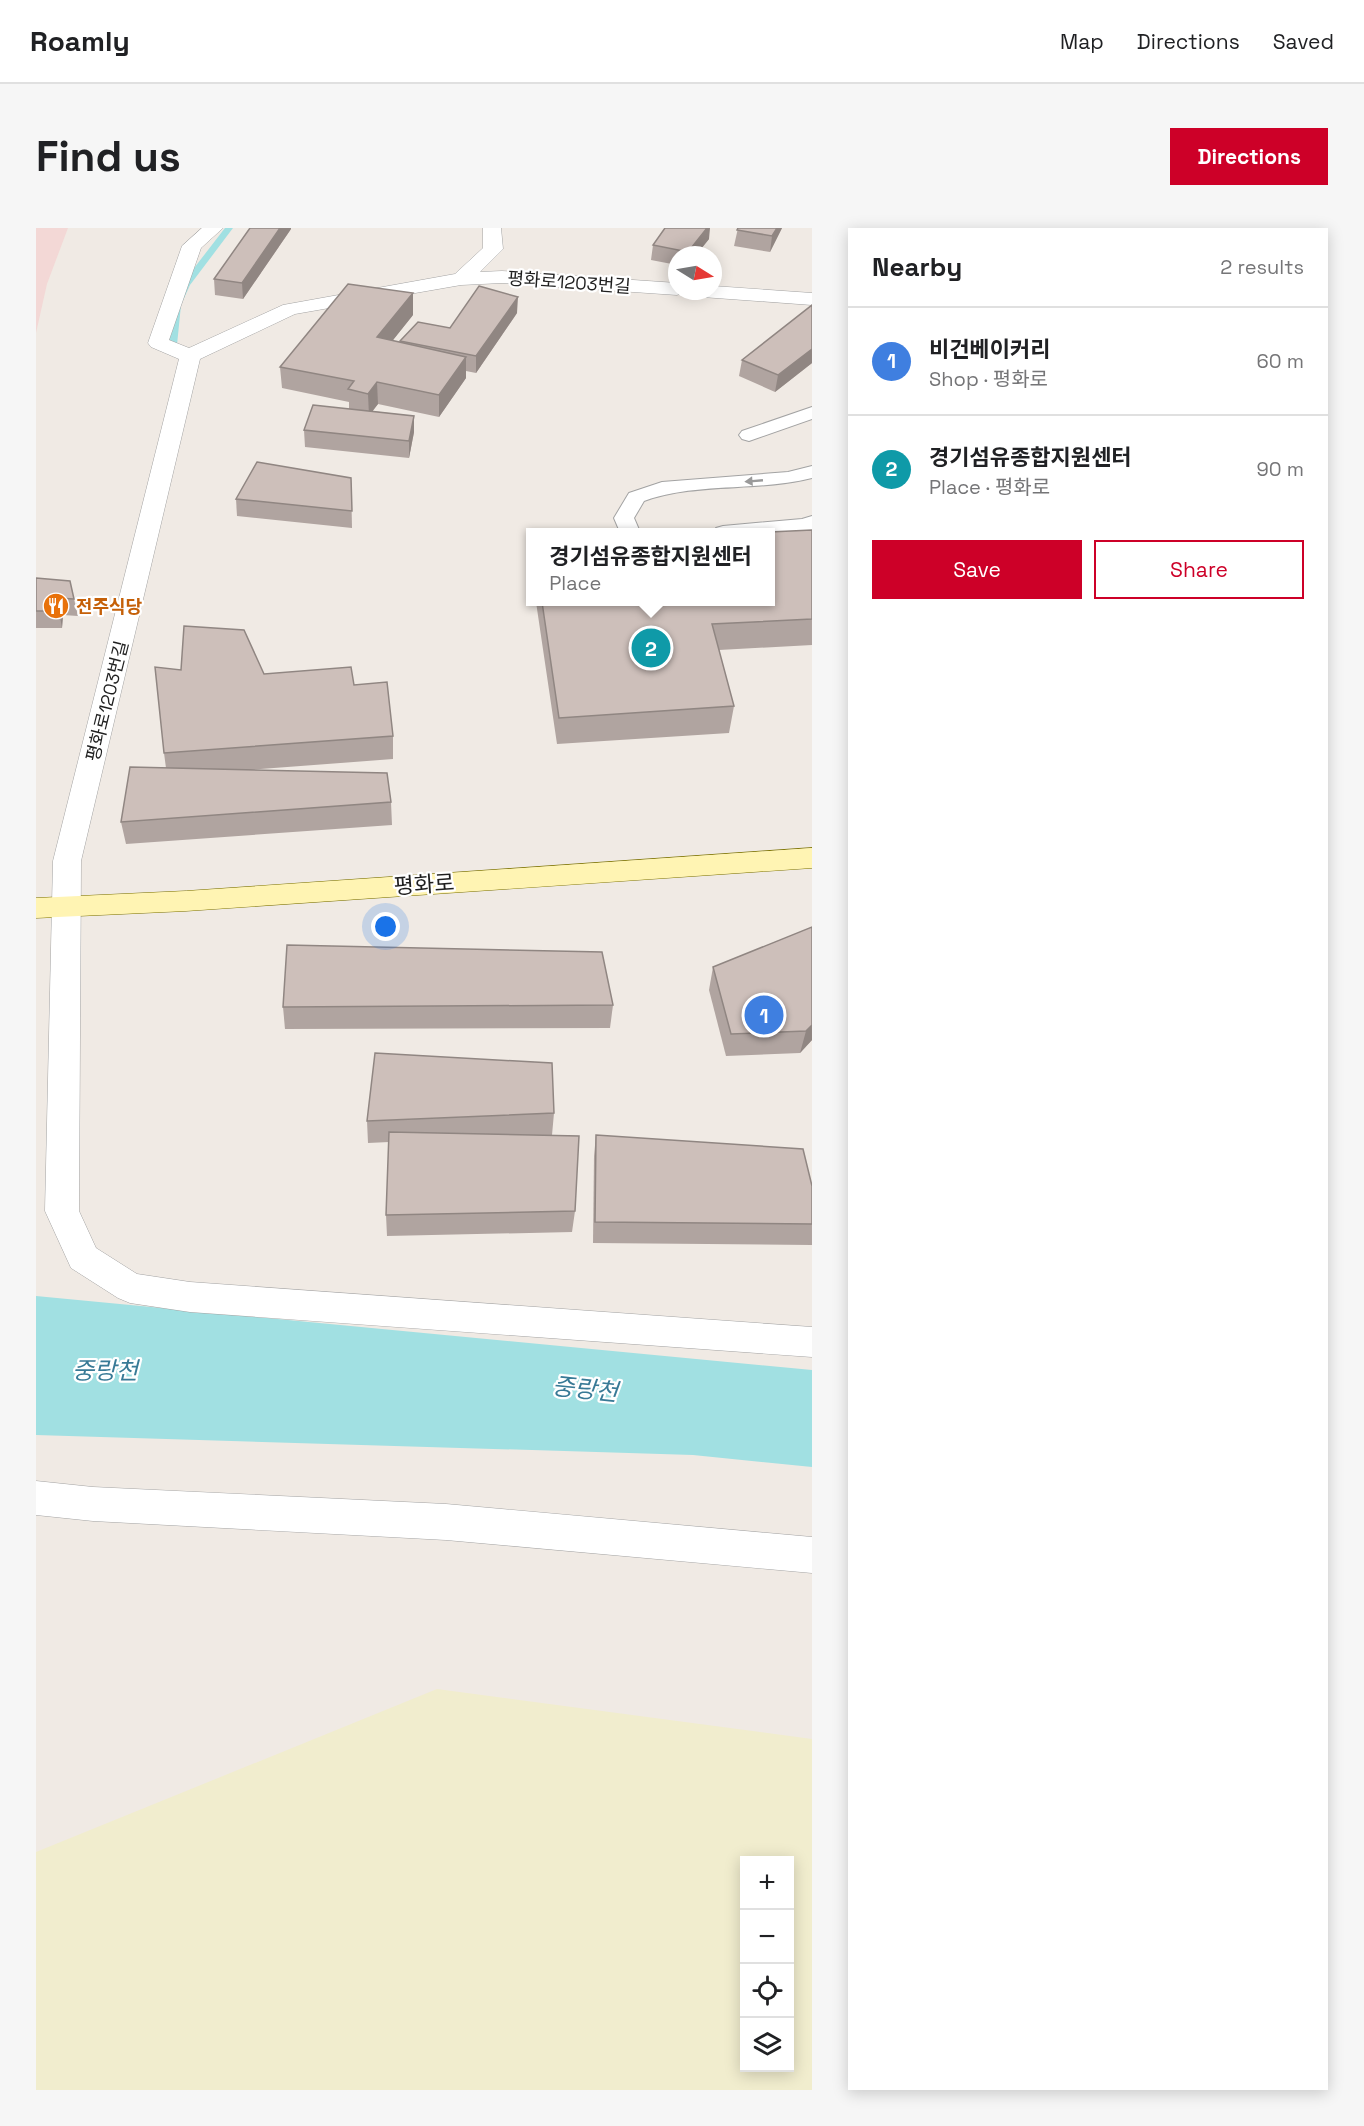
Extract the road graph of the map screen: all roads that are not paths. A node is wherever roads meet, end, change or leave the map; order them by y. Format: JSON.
{"nodes":[{"id":1,"x":214,"y":228,"type":"edge"},
{"id":2,"x":492,"y":228,"type":"edge"},
{"id":3,"x":461,"y":279,"type":"junction"},
{"id":4,"x":668,"y":288,"type":"edge"},
{"id":5,"x":722,"y":292,"type":"edge"},
{"id":6,"x":812,"y":298,"type":"edge"},
{"id":7,"x":190,"y":356,"type":"junction"},
{"id":8,"x":812,"y":413,"type":"edge"},
{"id":9,"x":749,"y":435,"type":"dead end"},
{"id":10,"x":812,"y":472,"type":"edge"},
{"id":11,"x":812,"y":522,"type":"edge"},
{"id":12,"x":628,"y":528,"type":"edge"},
{"id":13,"x":771,"y":528,"type":"edge"},
{"id":14,"x":812,"y":858,"type":"edge"},
{"id":15,"x":48,"y":908,"type":"edge"},
{"id":16,"x":812,"y":1342,"type":"edge"},
{"id":17,"x":36,"y":1498,"type":"edge"},
{"id":18,"x":812,"y":1556,"type":"edge"}],
"edges":[{"from":1,"to":7,"type":"street"},
{"from":2,"to":3,"type":"street","name":"평화로1203번길"},
{"from":3,"to":4,"type":"street","name":"평화로1203번길"},
{"from":3,"to":7,"type":"street","name":"평화로1203번길"},
{"from":5,"to":6,"type":"street"},
{"from":7,"to":15,"type":"street","name":"평화로1203번길"},
{"from":8,"to":9,"type":"lane"},
{"from":10,"to":12,"type":"lane","one_way":true},
{"from":11,"to":13,"type":"lane"},
{"from":14,"to":15,"type":"main road","name":"평화로"},
{"from":15,"to":16,"type":"street","name":"평화로1203번길"},
{"from":17,"to":18,"type":"street"}]}
